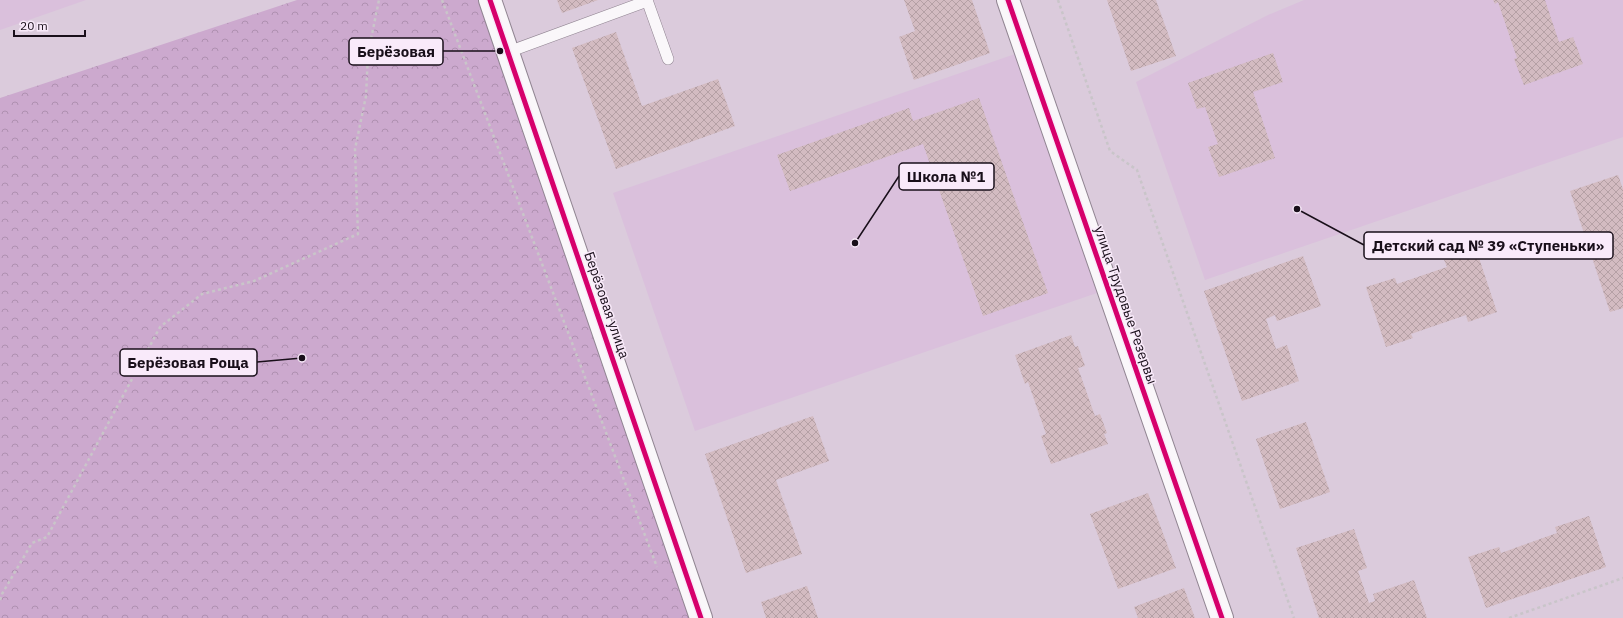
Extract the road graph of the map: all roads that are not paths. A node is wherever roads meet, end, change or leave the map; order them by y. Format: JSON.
{"nodes":[{"id":1,"x":490,"y":0,"type":"edge"},
{"id":2,"x":647,"y":0,"type":"edge"},
{"id":3,"x":1008,"y":0,"type":"edge"},
{"id":4,"x":508,"y":52,"type":"junction"},
{"id":5,"x":668,"y":59,"type":"dead end"},
{"id":6,"x":701,"y":618,"type":"edge"},
{"id":7,"x":1222,"y":618,"type":"edge"}],
"edges":[{"from":1,"to":4,"type":"street","name":"Берёзовая улица"},
{"from":2,"to":4,"type":"lane"},
{"from":2,"to":5,"type":"lane"},
{"from":3,"to":7,"type":"street","name":"улица Трудовые Резервы"},
{"from":4,"to":6,"type":"street","name":"Берёзовая улица"}]}
